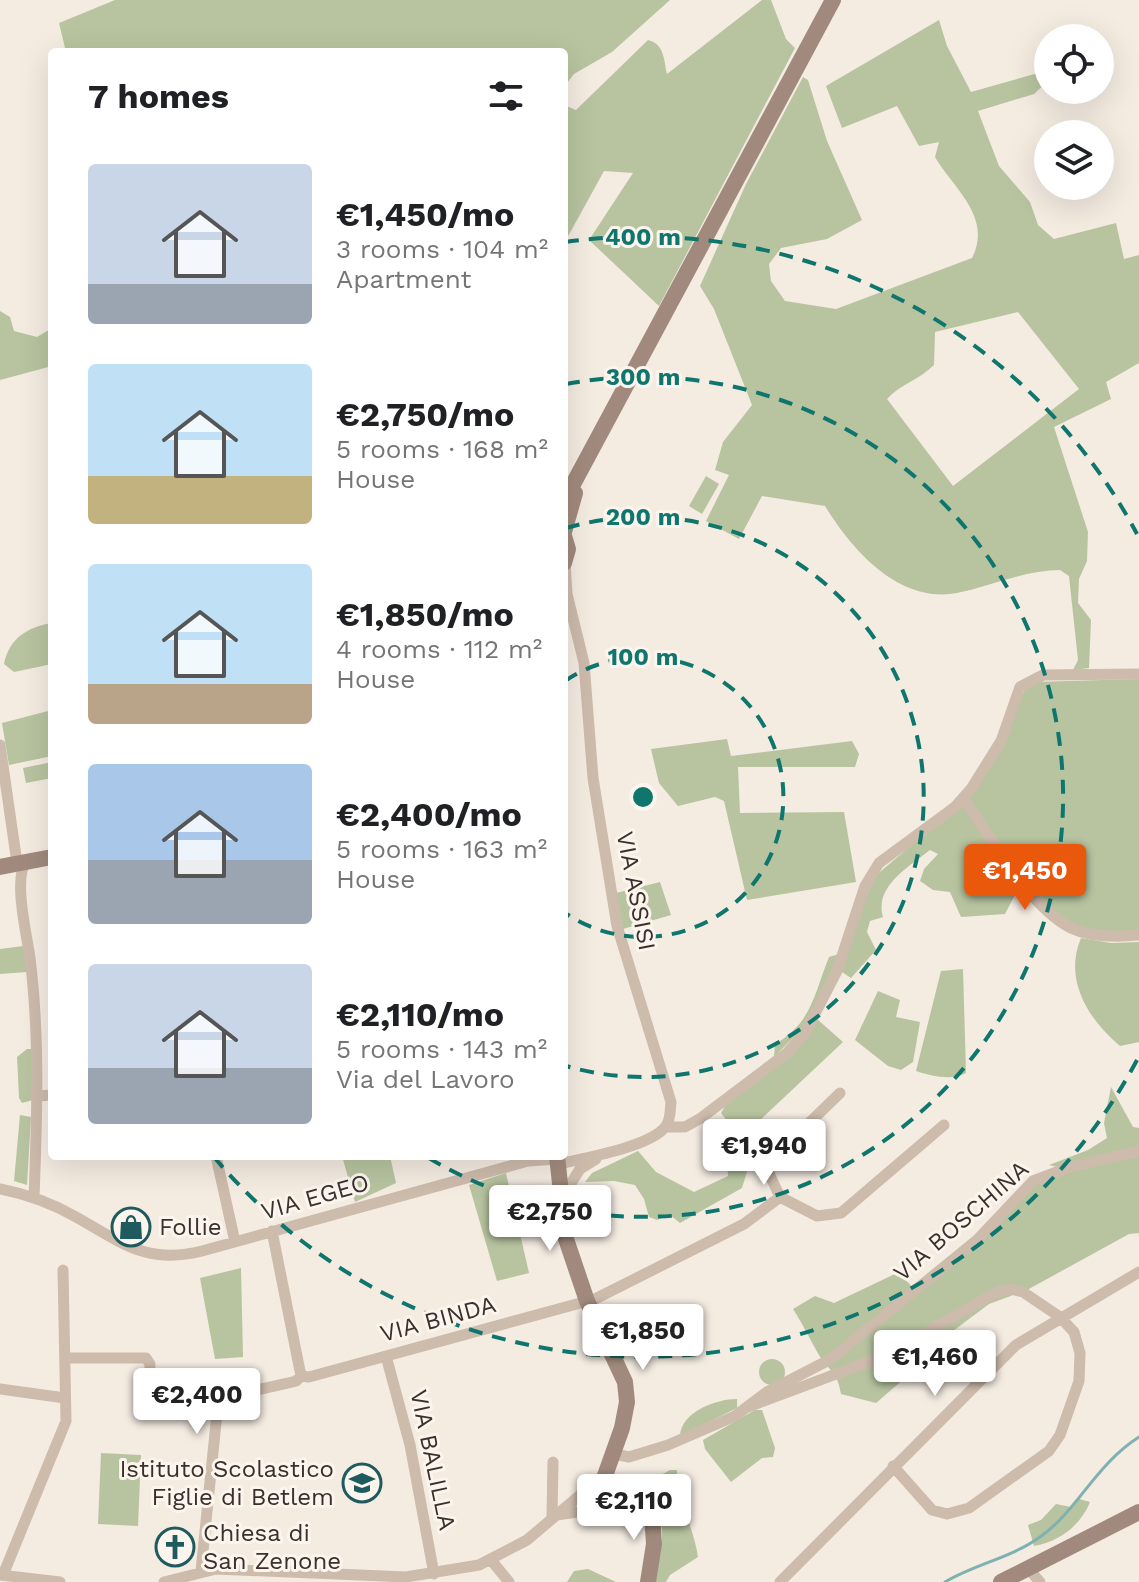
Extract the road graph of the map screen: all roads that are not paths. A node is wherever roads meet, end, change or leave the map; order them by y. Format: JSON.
{"nodes":[{"id":1,"x":833,"y":0,"type":"edge"},
{"id":2,"x":584,"y":468,"type":"junction"},
{"id":3,"x":568,"y":494,"type":"edge"},
{"id":4,"x":568,"y":521,"type":"edge"},
{"id":5,"x":568,"y":603,"type":"edge"},
{"id":6,"x":1139,"y":674,"type":"edge"},
{"id":7,"x":0,"y":745,"type":"edge"},
{"id":8,"x":963,"y":798,"type":"junction"},
{"id":9,"x":48,"y":858,"type":"edge"},
{"id":10,"x":14,"y":867,"type":"edge"},
{"id":11,"x":1139,"y":935,"type":"edge"},
{"id":12,"x":840,"y":1093,"type":"dead end"},
{"id":13,"x":48,"y":1095,"type":"edge"},
{"id":14,"x":38,"y":1096,"type":"junction"},
{"id":15,"x":944,"y":1125,"type":"dead end"},
{"id":16,"x":665,"y":1127,"type":"junction"},
{"id":17,"x":1139,"y":1151,"type":"edge"},
{"id":18,"x":607,"y":1153,"type":"junction"},
{"id":19,"x":568,"y":1159,"type":"edge"},
{"id":20,"x":217,"y":1160,"type":"edge"},
{"id":21,"x":558,"y":1160,"type":"edge"},
{"id":22,"x":0,"y":1189,"type":"edge"},
{"id":23,"x":563,"y":1196,"type":"junction"},
{"id":24,"x":780,"y":1197,"type":"junction"},
{"id":25,"x":34,"y":1198,"type":"junction"},
{"id":26,"x":272,"y":1231,"type":"junction"},
{"id":27,"x":235,"y":1242,"type":"junction"},
{"id":28,"x":63,"y":1270,"type":"dead end"},
{"id":29,"x":1139,"y":1272,"type":"edge"},
{"id":30,"x":587,"y":1301,"type":"junction"},
{"id":31,"x":1060,"y":1317,"type":"junction"},
{"id":32,"x":386,"y":1356,"type":"junction"},
{"id":33,"x":67,"y":1358,"type":"junction"},
{"id":34,"x":301,"y":1376,"type":"junction"},
{"id":35,"x":0,"y":1389,"type":"edge"},
{"id":36,"x":65,"y":1398,"type":"junction"},
{"id":37,"x":748,"y":1407,"type":"junction"},
{"id":38,"x":217,"y":1413,"type":"junction"},
{"id":39,"x":614,"y":1454,"type":"junction"},
{"id":40,"x":553,"y":1462,"type":"dead end"},
{"id":41,"x":893,"y":1466,"type":"junction"},
{"id":42,"x":606,"y":1473,"type":"junction"},
{"id":43,"x":1139,"y":1502,"type":"edge"},
{"id":44,"x":613,"y":1507,"type":"junction"},
{"id":45,"x":1139,"y":1512,"type":"edge"},
{"id":46,"x":552,"y":1516,"type":"junction"},
{"id":47,"x":491,"y":1560,"type":"junction"},
{"id":48,"x":1027,"y":1567,"type":"junction"},
{"id":49,"x":201,"y":1571,"type":"junction"},
{"id":50,"x":434,"y":1574,"type":"junction"},
{"id":51,"x":2,"y":1575,"type":"edge"},
{"id":52,"x":408,"y":1579,"type":"edge"},
{"id":53,"x":28,"y":1580,"type":"edge"},
{"id":54,"x":172,"y":1581,"type":"edge"},
{"id":55,"x":60,"y":1582,"type":"edge"},
{"id":56,"x":509,"y":1582,"type":"edge"},
{"id":57,"x":648,"y":1582,"type":"edge"},
{"id":58,"x":780,"y":1582,"type":"edge"},
{"id":59,"x":1001,"y":1582,"type":"edge"},
{"id":60,"x":1040,"y":1582,"type":"edge"}],
"edges":[{"from":1,"to":2,"type":"street"},
{"from":2,"to":3,"type":"street"},
{"from":2,"to":4,"type":"street"},
{"from":5,"to":16,"type":"street","name":"VIA ASSISI"},
{"from":6,"to":8,"type":"street"},
{"from":7,"to":10,"type":"street"},
{"from":8,"to":11,"type":"street"},
{"from":8,"to":16,"type":"street"},
{"from":9,"to":10,"type":"street"},
{"from":10,"to":14,"type":"street"},
{"from":12,"to":24,"type":"street"},
{"from":13,"to":14,"type":"street"},
{"from":14,"to":25,"type":"street"},
{"from":15,"to":24,"type":"street"},
{"from":16,"to":18,"type":"street"},
{"from":17,"to":37,"type":"street","name":"VIA BOSCHINA"},
{"from":18,"to":19,"type":"street"},
{"from":18,"to":23,"type":"street"},
{"from":20,"to":27,"type":"street"},
{"from":21,"to":23,"type":"street"},
{"from":21,"to":26,"type":"street","name":"VIA EGEO"},
{"from":22,"to":25,"type":"street","name":"VIA EGEO"},
{"from":23,"to":30,"type":"street"},
{"from":24,"to":30,"type":"street","name":"VIA BINDA"},
{"from":25,"to":27,"type":"street","name":"VIA EGEO"},
{"from":26,"to":27,"type":"street","name":"VIA EGEO"},
{"from":26,"to":34,"type":"street"},
{"from":28,"to":33,"type":"street"},
{"from":29,"to":31,"type":"street"},
{"from":30,"to":32,"type":"street","name":"VIA BINDA"},
{"from":30,"to":39,"type":"street"},
{"from":31,"to":37,"type":"street"},
{"from":31,"to":41,"type":"street"},
{"from":31,"to":41,"type":"street"},
{"from":32,"to":34,"type":"street","name":"VIA BINDA"},
{"from":32,"to":50,"type":"street","name":"VIA BALILLA"},
{"from":33,"to":36,"type":"street"},
{"from":33,"to":38,"type":"street"},
{"from":34,"to":38,"type":"street","name":"VIA BINDA"},
{"from":35,"to":36,"type":"street"},
{"from":36,"to":51,"type":"street"},
{"from":37,"to":39,"type":"street","name":"VIA BOSCHINA"},
{"from":38,"to":49,"type":"street"},
{"from":39,"to":42,"type":"street"},
{"from":40,"to":46,"type":"street"},
{"from":41,"to":58,"type":"street"},
{"from":42,"to":44,"type":"street"},
{"from":42,"to":46,"type":"street"},
{"from":43,"to":48,"type":"street"},
{"from":44,"to":46,"type":"street"},
{"from":44,"to":57,"type":"street"},
{"from":45,"to":48,"type":"street"},
{"from":46,"to":47,"type":"street"},
{"from":47,"to":50,"type":"street"},
{"from":47,"to":56,"type":"street"},
{"from":48,"to":59,"type":"street"},
{"from":48,"to":60,"type":"street"},
{"from":49,"to":52,"type":"street"},
{"from":49,"to":54,"type":"street"},
{"from":50,"to":52,"type":"street"},
{"from":51,"to":53,"type":"street"},
{"from":53,"to":55,"type":"street"}]}
